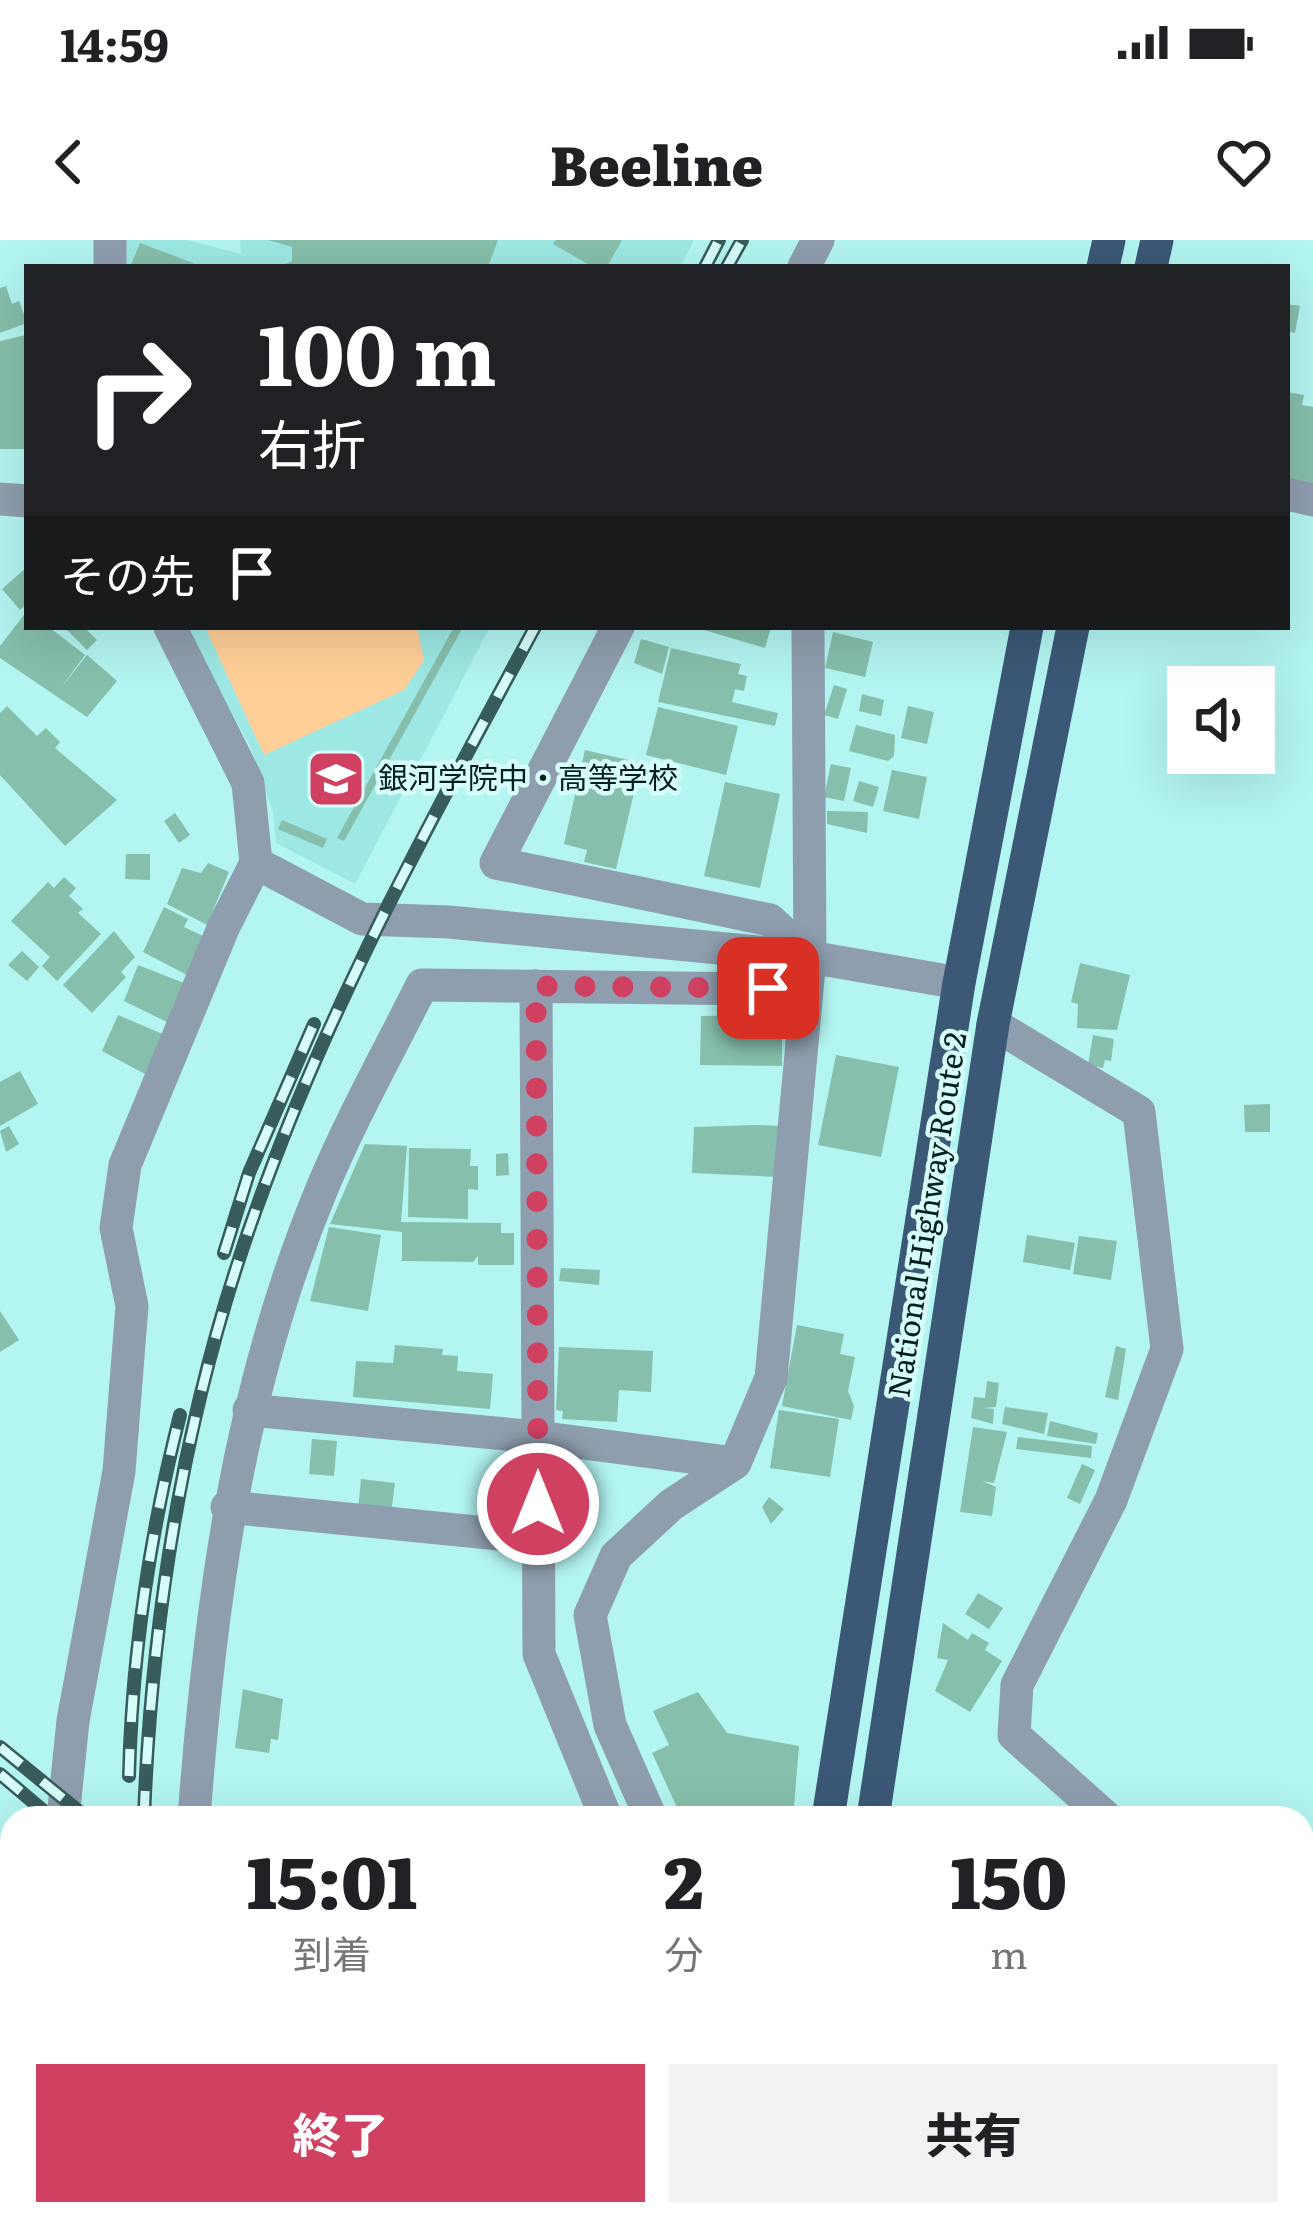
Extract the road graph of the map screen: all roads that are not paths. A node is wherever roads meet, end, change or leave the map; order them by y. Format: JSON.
{"nodes":[{"id":1,"x":172,"y":630,"type":"edge"},
{"id":2,"x":616,"y":630,"type":"edge"},
{"id":3,"x":808,"y":630,"type":"edge"},
{"id":4,"x":1026,"y":630,"type":"edge"},
{"id":5,"x":1072,"y":630,"type":"edge"},
{"id":6,"x":256,"y":863,"type":"junction"},
{"id":7,"x":810,"y":957,"type":"junction"},
{"id":8,"x":959,"y":982,"type":"junction"},
{"id":9,"x":536,"y":986,"type":"junction"},
{"id":10,"x":993,"y":1024,"type":"junction"},
{"id":11,"x":249,"y":1410,"type":"junction"},
{"id":12,"x":538,"y":1437,"type":"junction"},
{"id":13,"x":735,"y":1463,"type":"junction"},
{"id":14,"x":227,"y":1507,"type":"junction"},
{"id":15,"x":538,"y":1538,"type":"junction"},
{"id":16,"x":64,"y":1806,"type":"edge"},
{"id":17,"x":195,"y":1806,"type":"edge"},
{"id":18,"x":601,"y":1806,"type":"edge"},
{"id":19,"x":646,"y":1806,"type":"edge"},
{"id":20,"x":830,"y":1806,"type":"edge"},
{"id":21,"x":875,"y":1806,"type":"edge"},
{"id":22,"x":1094,"y":1806,"type":"edge"}],
"edges":[{"from":1,"to":6,"type":"street"},
{"from":2,"to":7,"type":"street"},
{"from":3,"to":7,"type":"street"},
{"from":4,"to":8,"type":"highway","name":"National Highway Route 2"},
{"from":5,"to":10,"type":"highway","name":"National Highway Route 2"},
{"from":6,"to":7,"type":"street"},
{"from":6,"to":16,"type":"street"},
{"from":7,"to":8,"type":"street"},
{"from":7,"to":9,"type":"street"},
{"from":7,"to":13,"type":"street"},
{"from":8,"to":20,"type":"highway","name":"National Highway Route 2"},
{"from":9,"to":11,"type":"street"},
{"from":9,"to":12,"type":"street"},
{"from":10,"to":21,"type":"highway","name":"National Highway Route 2"},
{"from":10,"to":22,"type":"street"},
{"from":11,"to":12,"type":"street"},
{"from":11,"to":14,"type":"street"},
{"from":12,"to":13,"type":"street"},
{"from":12,"to":15,"type":"street"},
{"from":13,"to":19,"type":"street"},
{"from":14,"to":15,"type":"street"},
{"from":14,"to":17,"type":"street"},
{"from":15,"to":18,"type":"street"}]}
